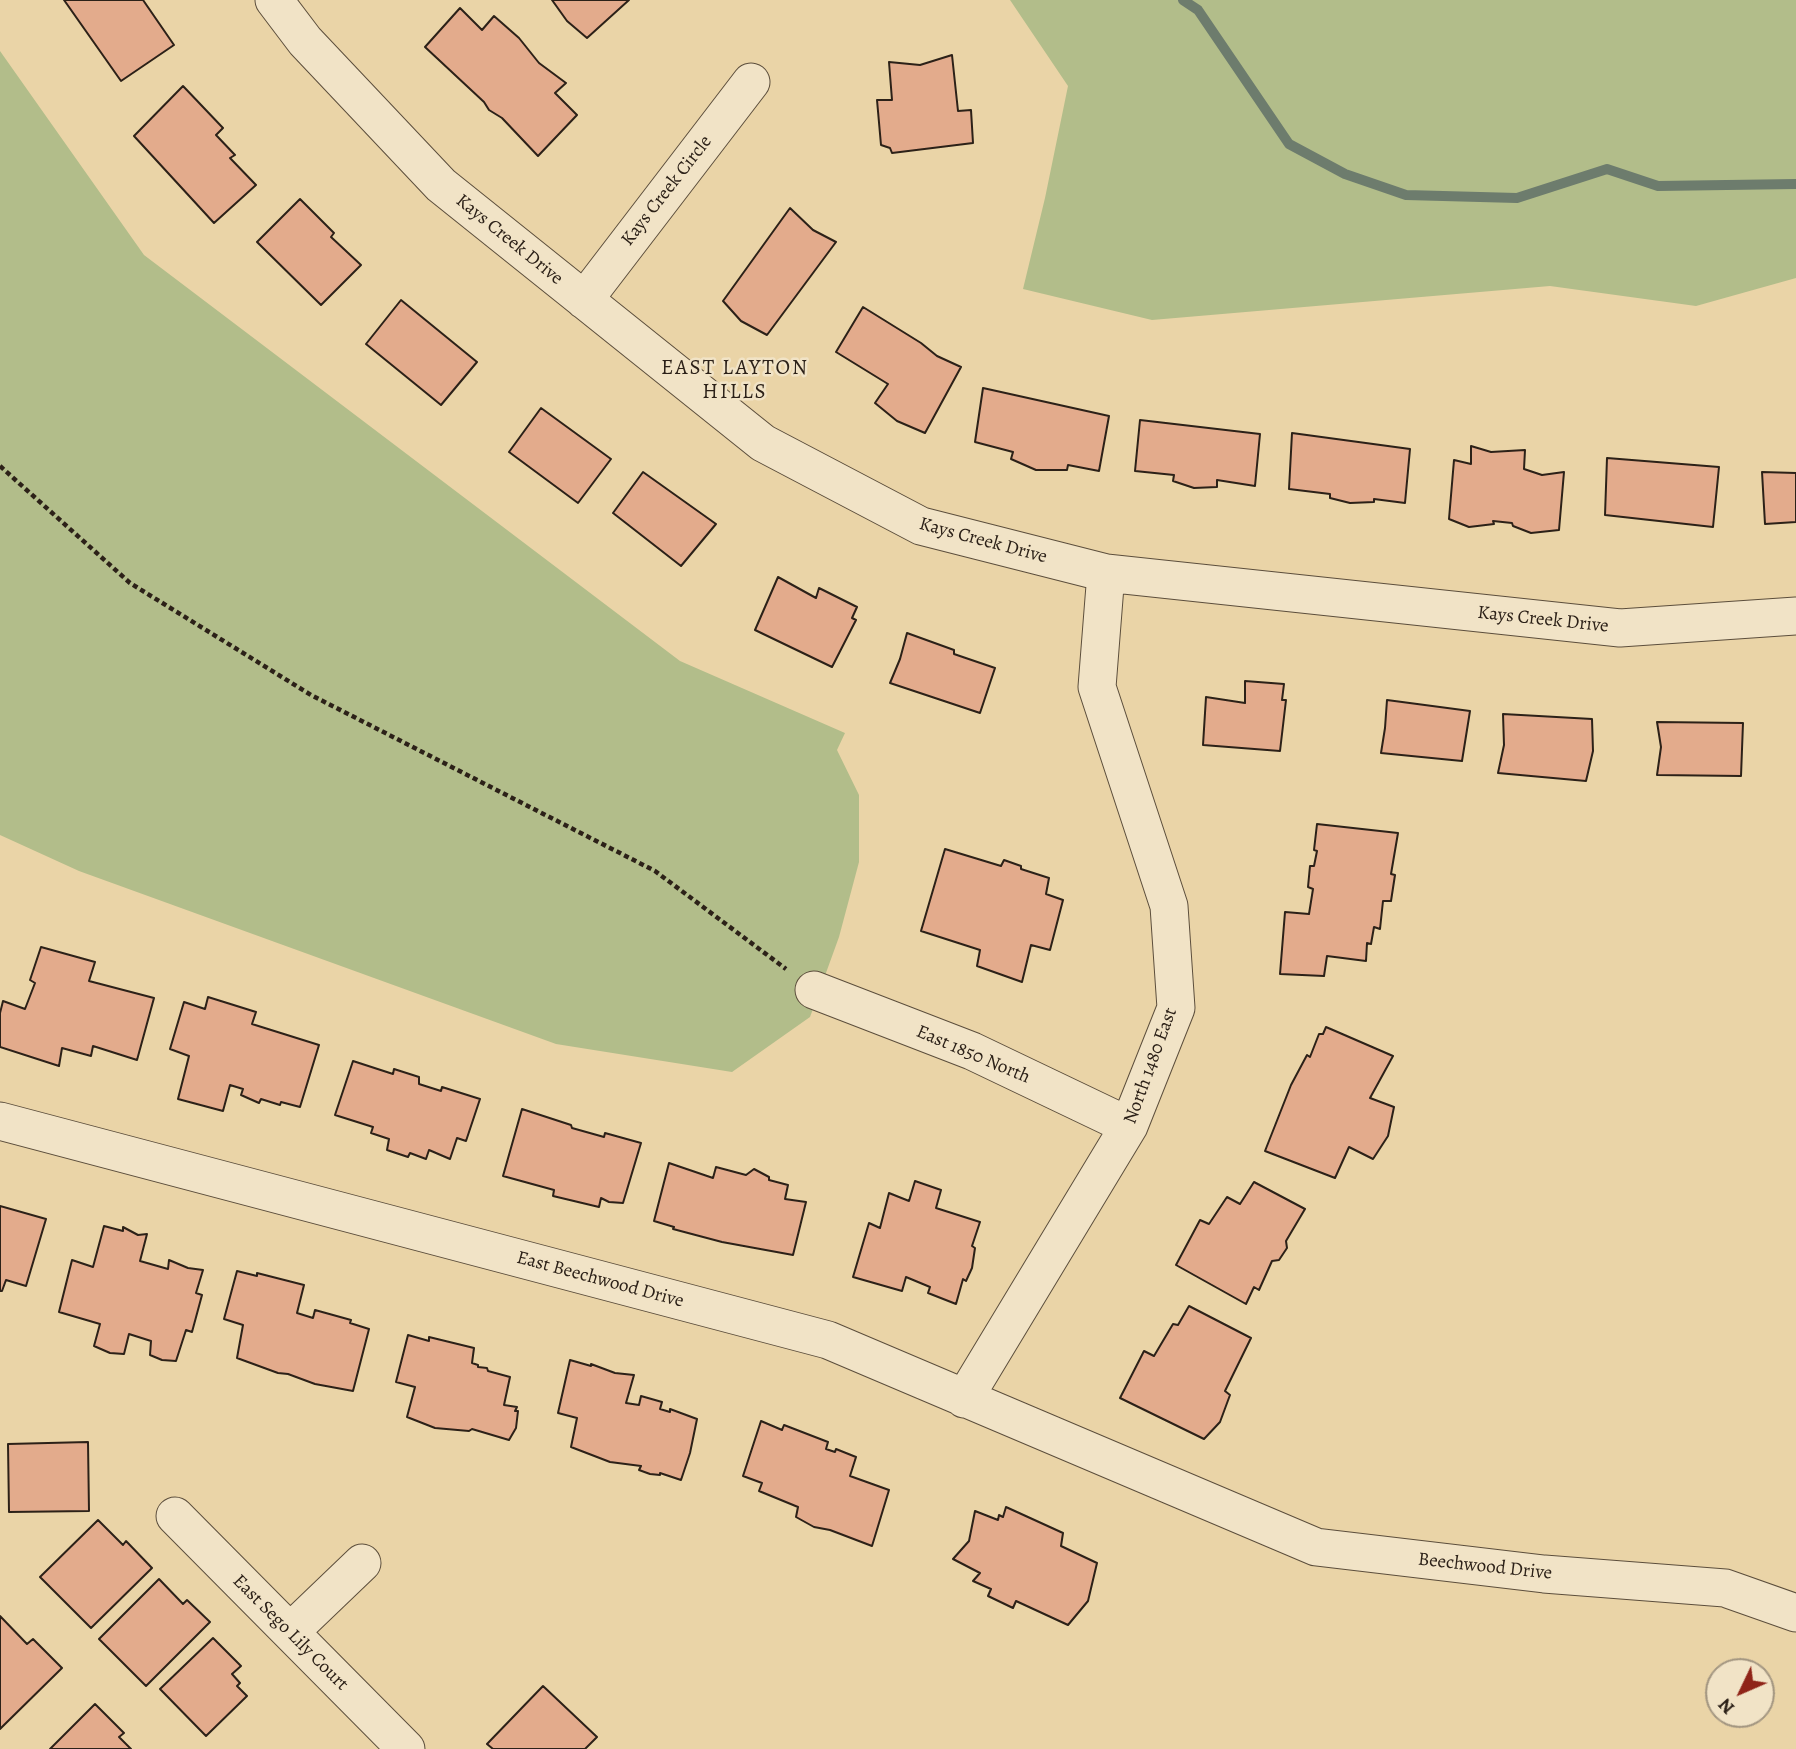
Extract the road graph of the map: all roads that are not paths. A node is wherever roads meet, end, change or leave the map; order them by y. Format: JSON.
{"nodes":[{"id":1,"x":274,"y":0,"type":"edge"},
{"id":2,"x":751,"y":82,"type":"dead end"},
{"id":3,"x":584,"y":300,"type":"junction"},
{"id":4,"x":1106,"y":573,"type":"junction"},
{"id":5,"x":1796,"y":616,"type":"edge"},
{"id":6,"x":814,"y":990,"type":"road end"},
{"id":7,"x":0,"y":1121,"type":"edge"},
{"id":8,"x":1129,"y":1126,"type":"junction"},
{"id":9,"x":964,"y":1399,"type":"junction"},
{"id":10,"x":1181,"y":1492,"type":"joint"},
{"id":11,"x":175,"y":1516,"type":"dead end"},
{"id":12,"x":362,"y":1563,"type":"dead end"},
{"id":13,"x":1796,"y":1613,"type":"edge"},
{"id":14,"x":290,"y":1632,"type":"junction"},
{"id":15,"x":406,"y":1749,"type":"edge"}],
"edges":[{"from":1,"to":3,"type":"street","name":"Kays Creek Drive"},
{"from":2,"to":3,"type":"street","name":"Kays Creek Circle"},
{"from":3,"to":4,"type":"street","name":"Kays Creek Drive"},
{"from":4,"to":5,"type":"street","name":"Kays Creek Drive"},
{"from":4,"to":8,"type":"street","name":"North 1480 East"},
{"from":6,"to":8,"type":"street","name":"East 1850 North"},
{"from":7,"to":9,"type":"street","name":"East Beechwood Drive"},
{"from":8,"to":9,"type":"street","name":"North 1480 East"},
{"from":9,"to":10,"type":"street","name":"East Beechwood Drive"},
{"from":10,"to":13,"type":"street","name":"Beechwood Drive"},
{"from":11,"to":14,"type":"street","name":"East Sego Lily Court"},
{"from":12,"to":14,"type":"street"},
{"from":14,"to":15,"type":"street","name":"East Sego Lily Court"}]}
